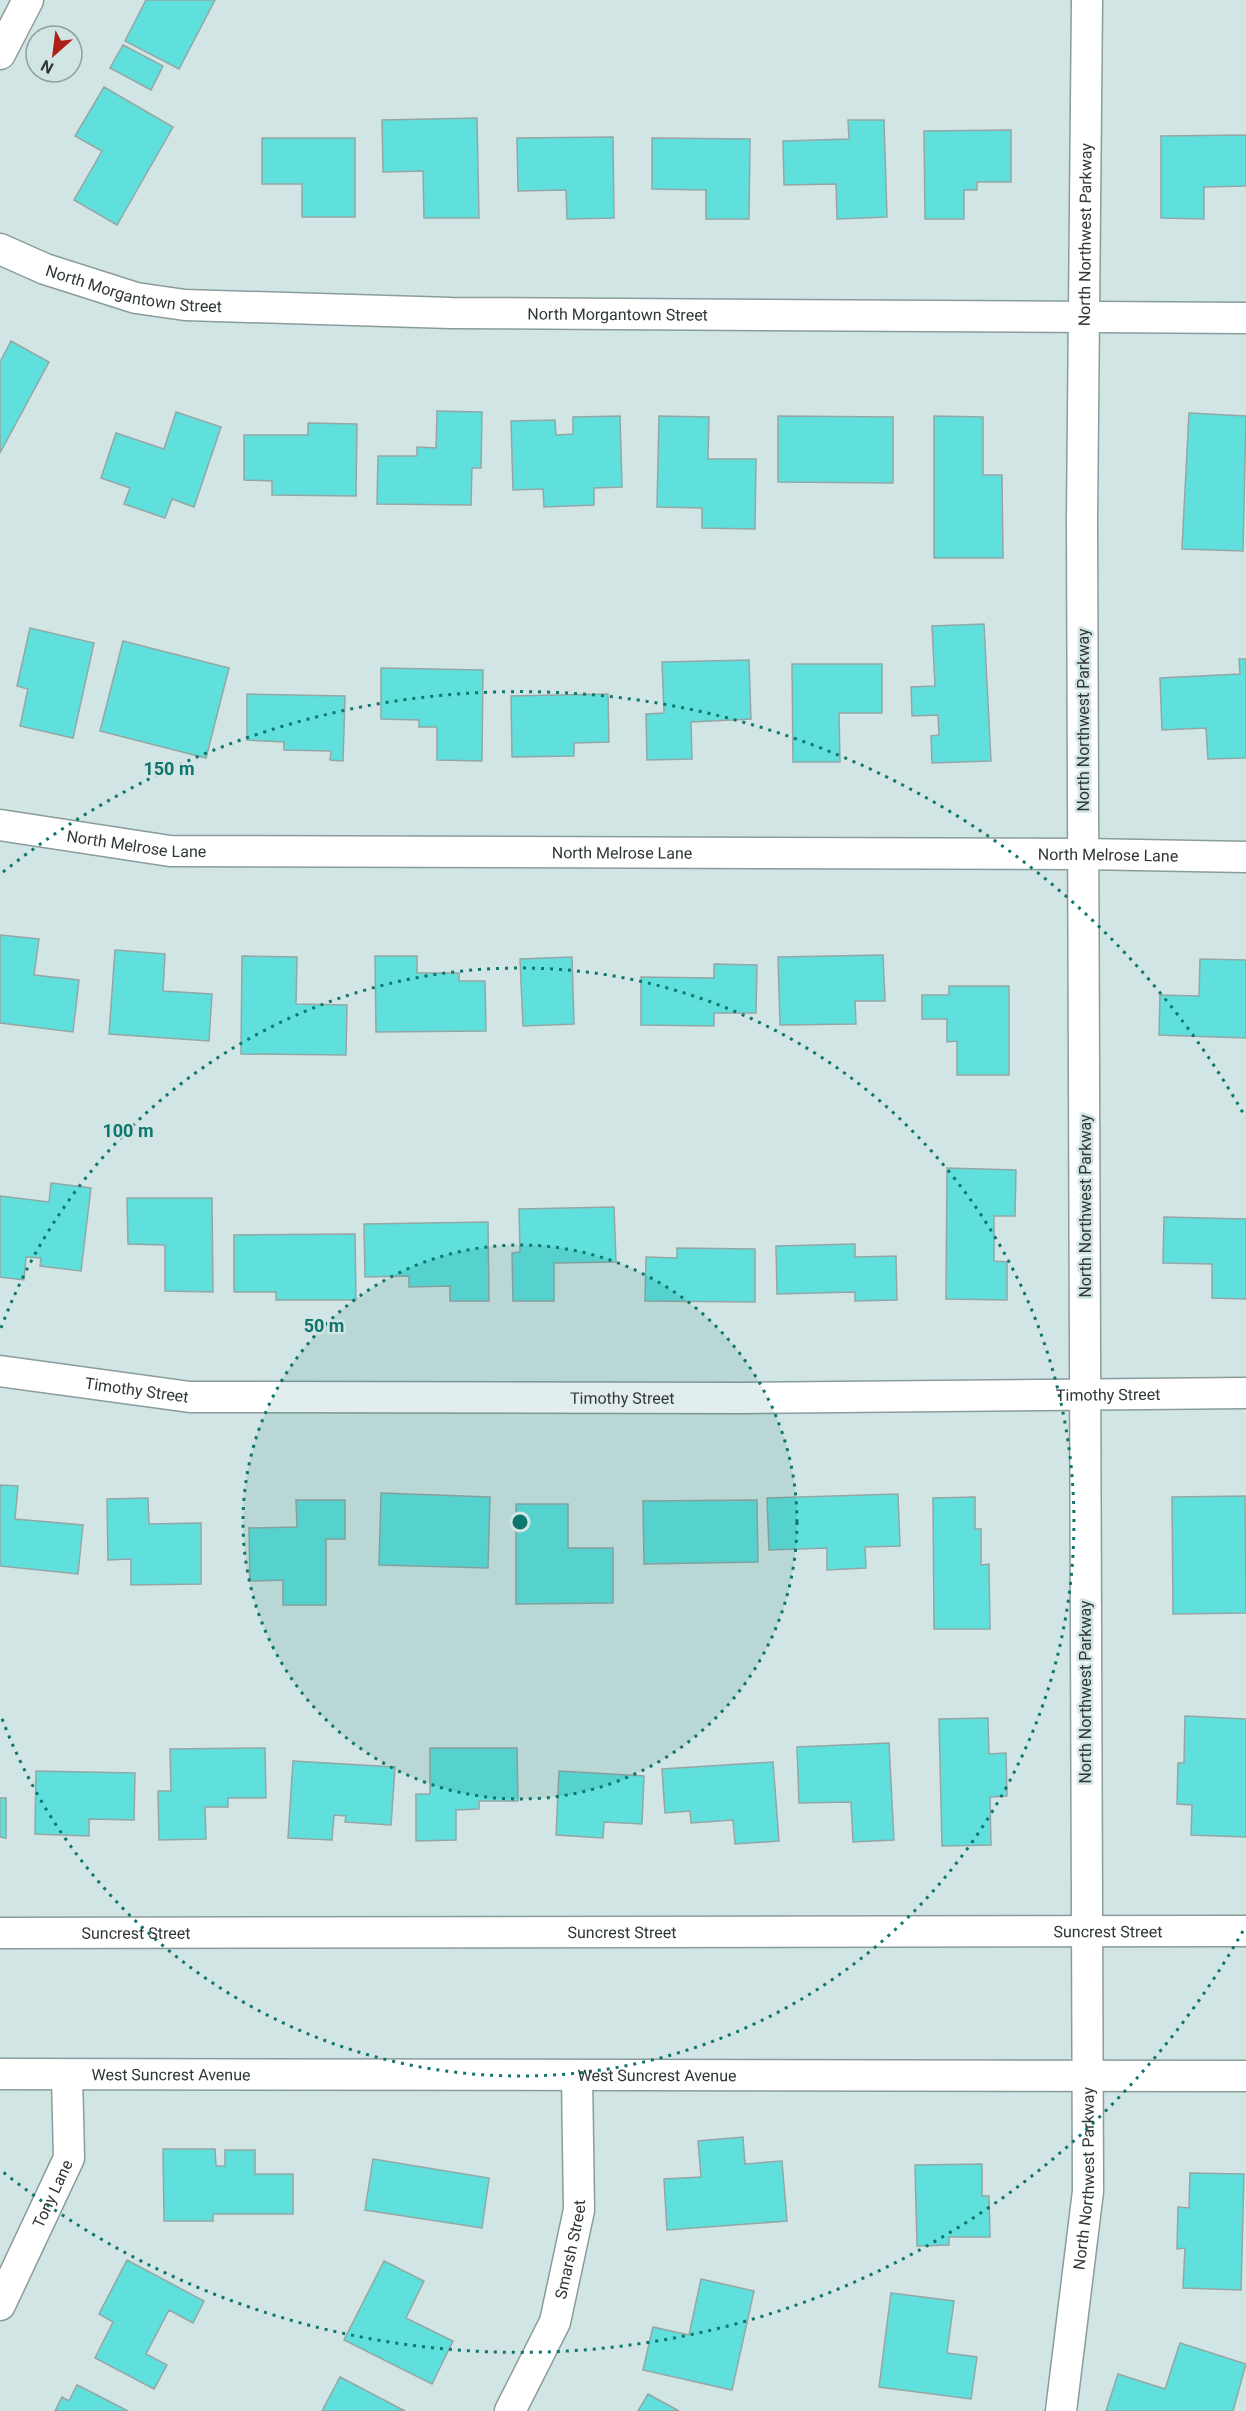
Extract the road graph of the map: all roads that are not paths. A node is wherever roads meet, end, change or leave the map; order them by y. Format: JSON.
{"nodes":[{"id":1,"x":28,"y":0,"type":"edge"},
{"id":2,"x":1087,"y":0,"type":"edge"},
{"id":3,"x":0,"y":54,"type":"edge"},
{"id":4,"x":0,"y":249,"type":"edge"},
{"id":5,"x":1084,"y":316,"type":"junction"},
{"id":6,"x":1246,"y":318,"type":"edge"},
{"id":7,"x":0,"y":825,"type":"edge"},
{"id":8,"x":1084,"y":854,"type":"junction"},
{"id":9,"x":1246,"y":857,"type":"edge"},
{"id":10,"x":0,"y":1371,"type":"edge"},
{"id":11,"x":1246,"y":1393,"type":"edge"},
{"id":12,"x":1085,"y":1395,"type":"junction"},
{"id":13,"x":1085,"y":1931,"type":"junction"},
{"id":14,"x":1246,"y":1931,"type":"edge"},
{"id":15,"x":0,"y":1933,"type":"edge"},
{"id":16,"x":0,"y":2074,"type":"edge"},
{"id":17,"x":67,"y":2075,"type":"junction"},
{"id":18,"x":577,"y":2076,"type":"junction"},
{"id":19,"x":1246,"y":2076,"type":"edge"},
{"id":20,"x":1087,"y":2077,"type":"junction"},
{"id":21,"x":0,"y":2305,"type":"edge"},
{"id":22,"x":510,"y":2411,"type":"edge"},
{"id":23,"x":1061,"y":2411,"type":"edge"}],
"edges":[{"from":1,"to":3,"type":"street"},
{"from":2,"to":5,"type":"street","name":"North Northwest Parkway"},
{"from":4,"to":5,"type":"street","name":"North Morgantown Street"},
{"from":5,"to":6,"type":"street","name":"North Morgantown Street"},
{"from":5,"to":8,"type":"street","name":"North Northwest Parkway"},
{"from":7,"to":8,"type":"street","name":"North Melrose Lane"},
{"from":8,"to":9,"type":"street","name":"North Melrose Lane"},
{"from":8,"to":12,"type":"street","name":"North Northwest Parkway"},
{"from":10,"to":12,"type":"street","name":"Timothy Street"},
{"from":11,"to":12,"type":"street","name":"Timothy Street"},
{"from":12,"to":13,"type":"street","name":"North Northwest Parkway"},
{"from":13,"to":14,"type":"street","name":"Suncrest Street"},
{"from":13,"to":15,"type":"street","name":"Suncrest Street"},
{"from":13,"to":20,"type":"street","name":"North Northwest Parkway"},
{"from":16,"to":17,"type":"street","name":"West Suncrest Avenue"},
{"from":17,"to":18,"type":"street","name":"West Suncrest Avenue"},
{"from":17,"to":21,"type":"street","name":"Tony Lane"},
{"from":18,"to":20,"type":"street","name":"West Suncrest Avenue"},
{"from":18,"to":22,"type":"street","name":"Smarsh Street"},
{"from":19,"to":20,"type":"street","name":"West Suncrest Avenue"},
{"from":20,"to":23,"type":"street","name":"North Northwest Parkway"}]}
